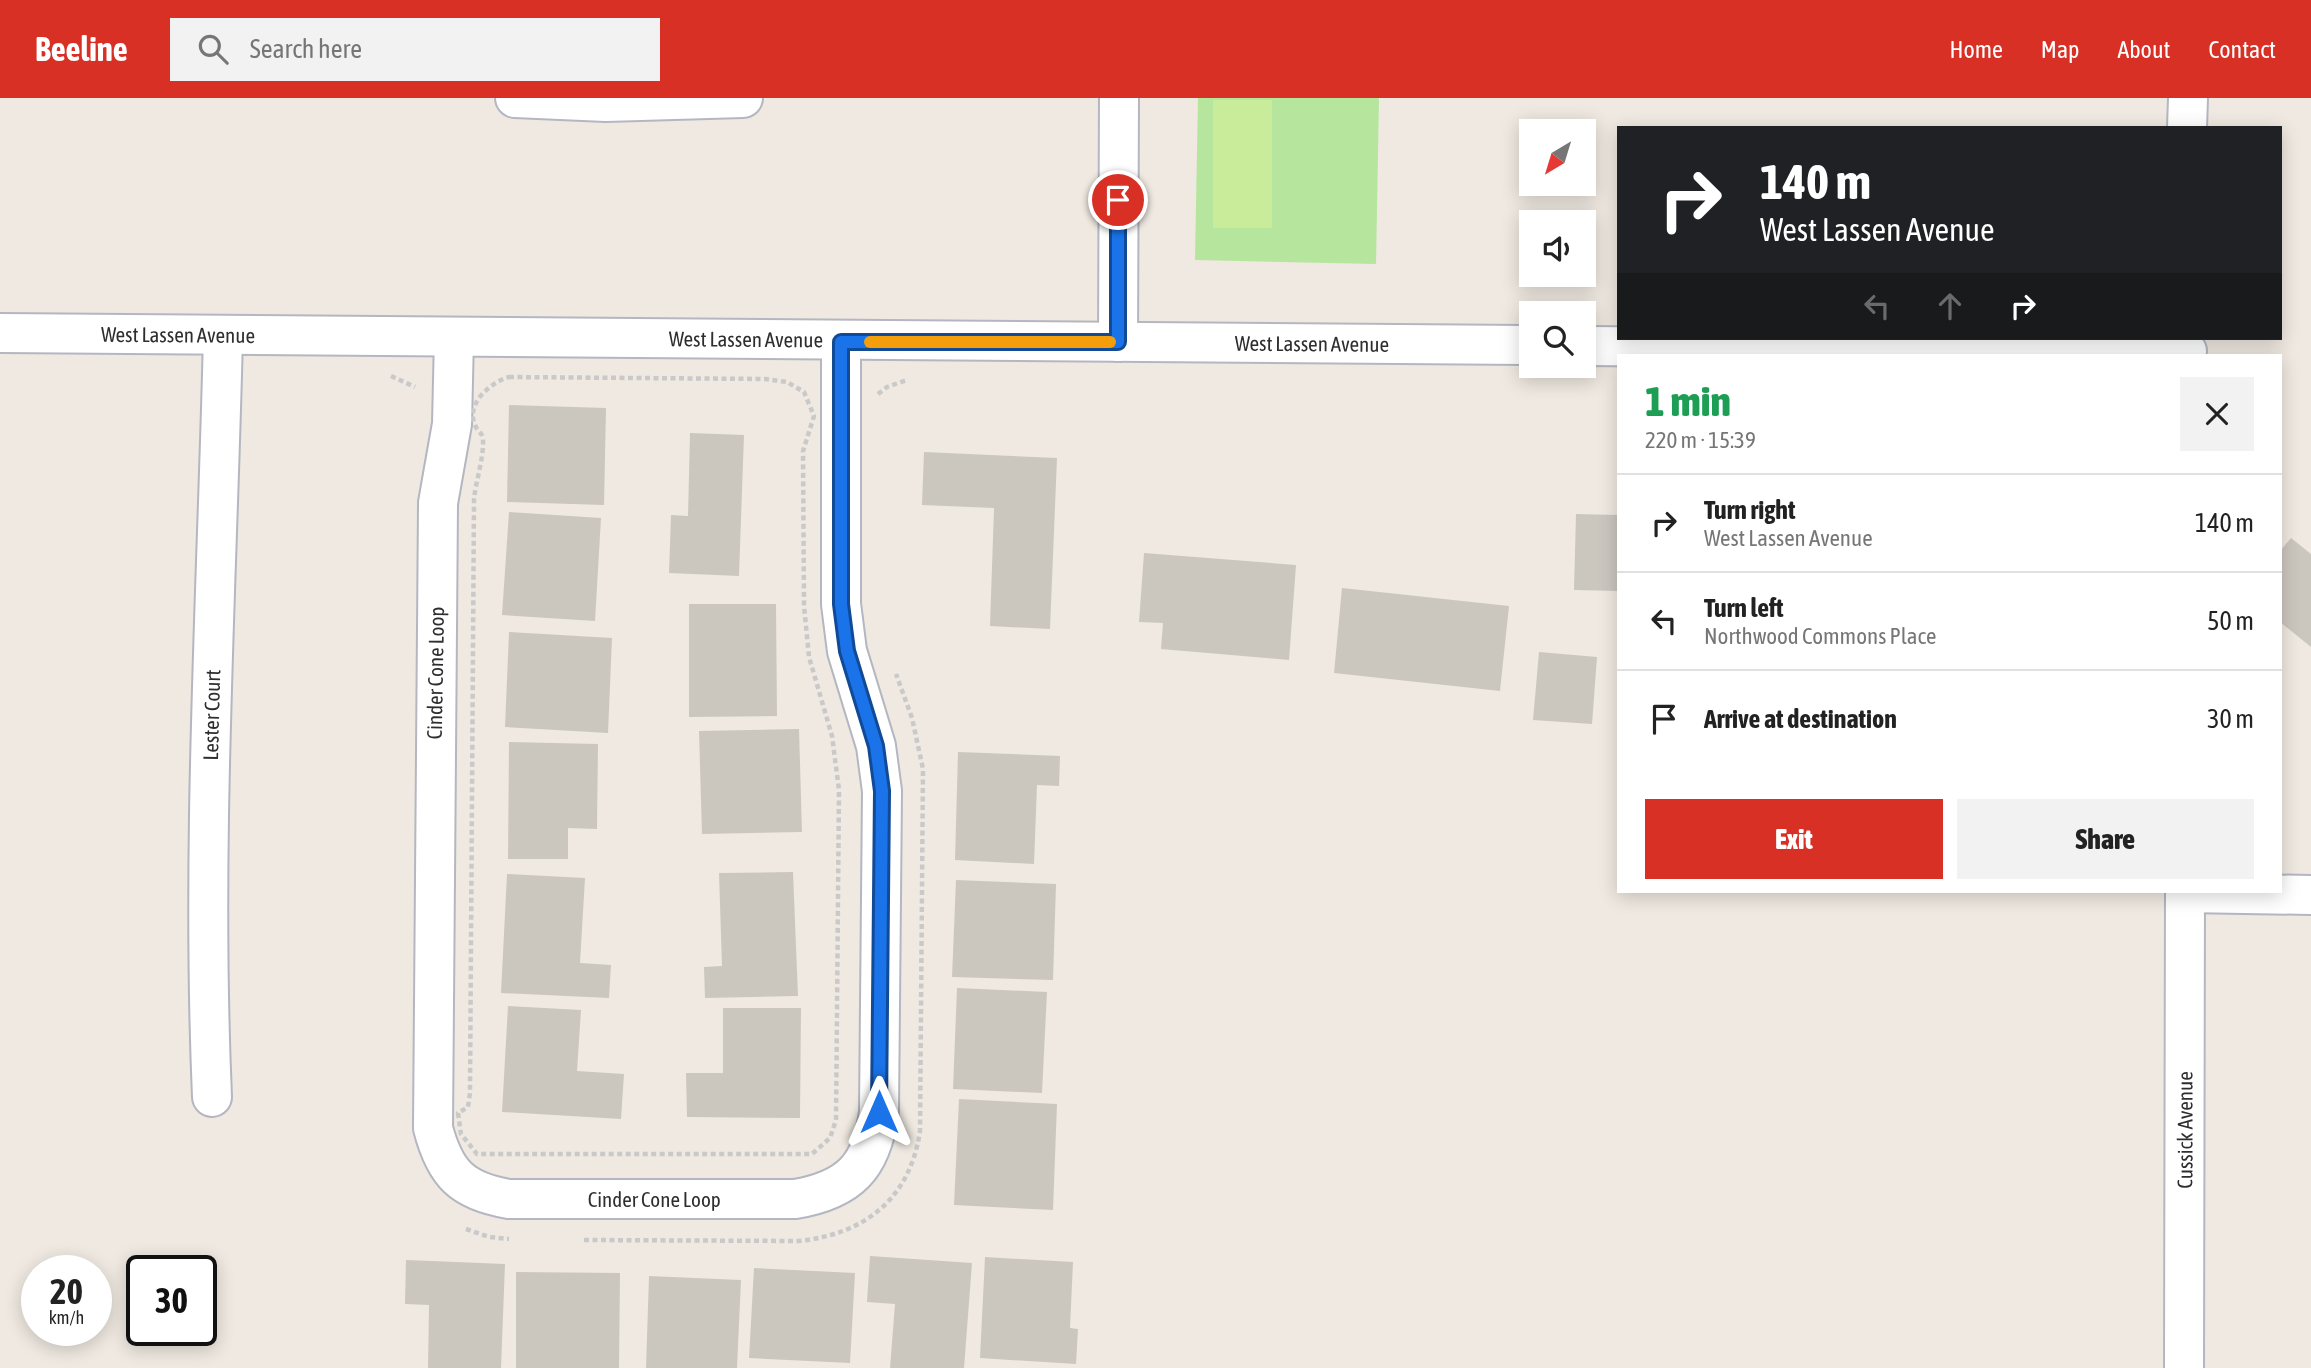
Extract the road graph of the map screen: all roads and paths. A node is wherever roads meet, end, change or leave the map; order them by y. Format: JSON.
{"nodes":[{"id":1,"x":515,"y":98,"type":"edge"},
{"id":2,"x":743,"y":98,"type":"edge"},
{"id":3,"x":1119,"y":98,"type":"edge"},
{"id":4,"x":2188,"y":98,"type":"edge"},
{"id":5,"x":2187,"y":126,"type":"edge"},
{"id":6,"x":0,"y":334,"type":"edge"},
{"id":7,"x":223,"y":336,"type":"junction"},
{"id":8,"x":454,"y":337,"type":"junction"},
{"id":9,"x":841,"y":342,"type":"junction"},
{"id":10,"x":1118,"y":342,"type":"junction"},
{"id":11,"x":1519,"y":345,"type":"edge"},
{"id":12,"x":1596,"y":346,"type":"edge"},
{"id":13,"x":2187,"y":348,"type":"edge"},
{"id":14,"x":908,"y":379,"type":"dead end"},
{"id":15,"x":873,"y":400,"type":"dead end"},
{"id":16,"x":893,"y":665,"type":"dead end"},
{"id":17,"x":2185,"y":893,"type":"edge"},
{"id":18,"x":2227,"y":893,"type":"edge"},
{"id":19,"x":2311,"y":895,"type":"edge"},
{"id":20,"x":212,"y":1097,"type":"dead end"},
{"id":21,"x":449,"y":1141,"type":"junction"},
{"id":22,"x":456,"y":1224,"type":"dead end"},
{"id":23,"x":516,"y":1240,"type":"dead end"},
{"id":24,"x":581,"y":1240,"type":"dead end"},
{"id":25,"x":2184,"y":1368,"type":"edge"}],
"edges":[{"from":1,"to":2,"type":"street"},
{"from":3,"to":10,"type":"street"},
{"from":4,"to":5,"type":"street"},
{"from":6,"to":7,"type":"street","name":"West Lassen Avenue"},
{"from":7,"to":8,"type":"street","name":"West Lassen Avenue"},
{"from":7,"to":20,"type":"street","name":"Lester Court"},
{"from":8,"to":9,"type":"street","name":"West Lassen Avenue"},
{"from":8,"to":21,"type":"street","name":"Cinder Cone Loop"},
{"from":9,"to":10,"type":"street","name":"West Lassen Avenue"},
{"from":9,"to":21,"type":"street","name":"Cinder Cone Loop"},
{"from":10,"to":11,"type":"street","name":"West Lassen Avenue"},
{"from":12,"to":13,"type":"street"},
{"from":14,"to":15,"type":"path"},
{"from":16,"to":24,"type":"path"},
{"from":17,"to":25,"type":"street","name":"Cussick Avenue"},
{"from":18,"to":19,"type":"street"},
{"from":21,"to":21,"type":"path"},
{"from":22,"to":23,"type":"path"}]}
